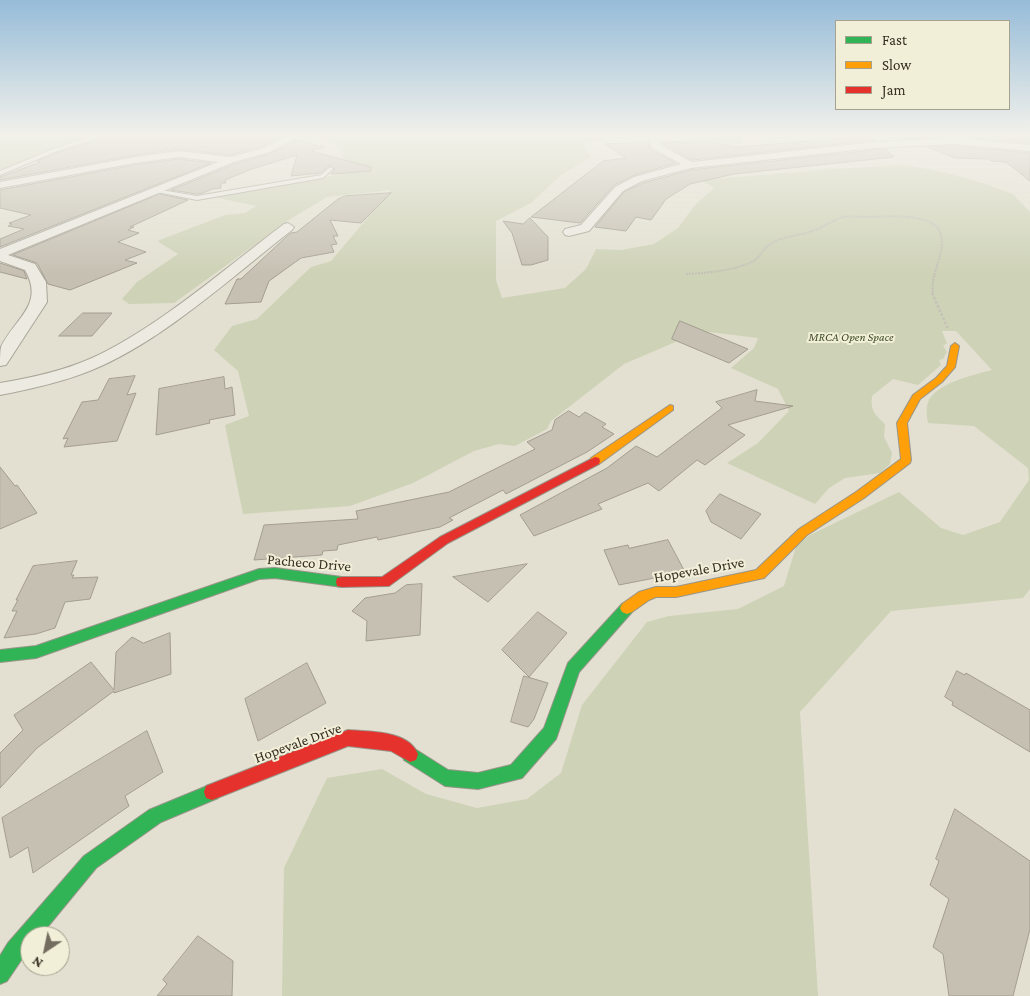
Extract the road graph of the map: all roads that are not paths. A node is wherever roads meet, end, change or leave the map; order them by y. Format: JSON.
{"nodes":[{"id":1,"x":19,"y":181,"type":"edge"},
{"id":2,"x":177,"y":181,"type":"edge"},
{"id":3,"x":292,"y":181,"type":"edge"},
{"id":4,"x":633,"y":181,"type":"edge"},
{"id":5,"x":0,"y":185,"type":"edge"},
{"id":6,"x":155,"y":190,"type":"junction"},
{"id":7,"x":288,"y":227,"type":"dead end"},
{"id":8,"x":569,"y":232,"type":"dead end"},
{"id":9,"x":0,"y":255,"type":"edge"},
{"id":10,"x":955,"y":346,"type":"road end"},
{"id":11,"x":0,"y":361,"type":"edge"},
{"id":12,"x":0,"y":388,"type":"edge"},
{"id":13,"x":670,"y":408,"type":"dead end"},
{"id":14,"x":0,"y":656,"type":"edge"},
{"id":15,"x":0,"y":974,"type":"edge"}],
"edges":[{"from":1,"to":5,"type":"street"},
{"from":2,"to":6,"type":"street"},
{"from":3,"to":6,"type":"lane"},
{"from":4,"to":8,"type":"street"},
{"from":6,"to":9,"type":"street"},
{"from":7,"to":12,"type":"street"},
{"from":9,"to":11,"type":"street"},
{"from":10,"to":15,"type":"street","name":"Hopevale Drive"},
{"from":13,"to":14,"type":"street","name":"Pacheco Drive"}]}
